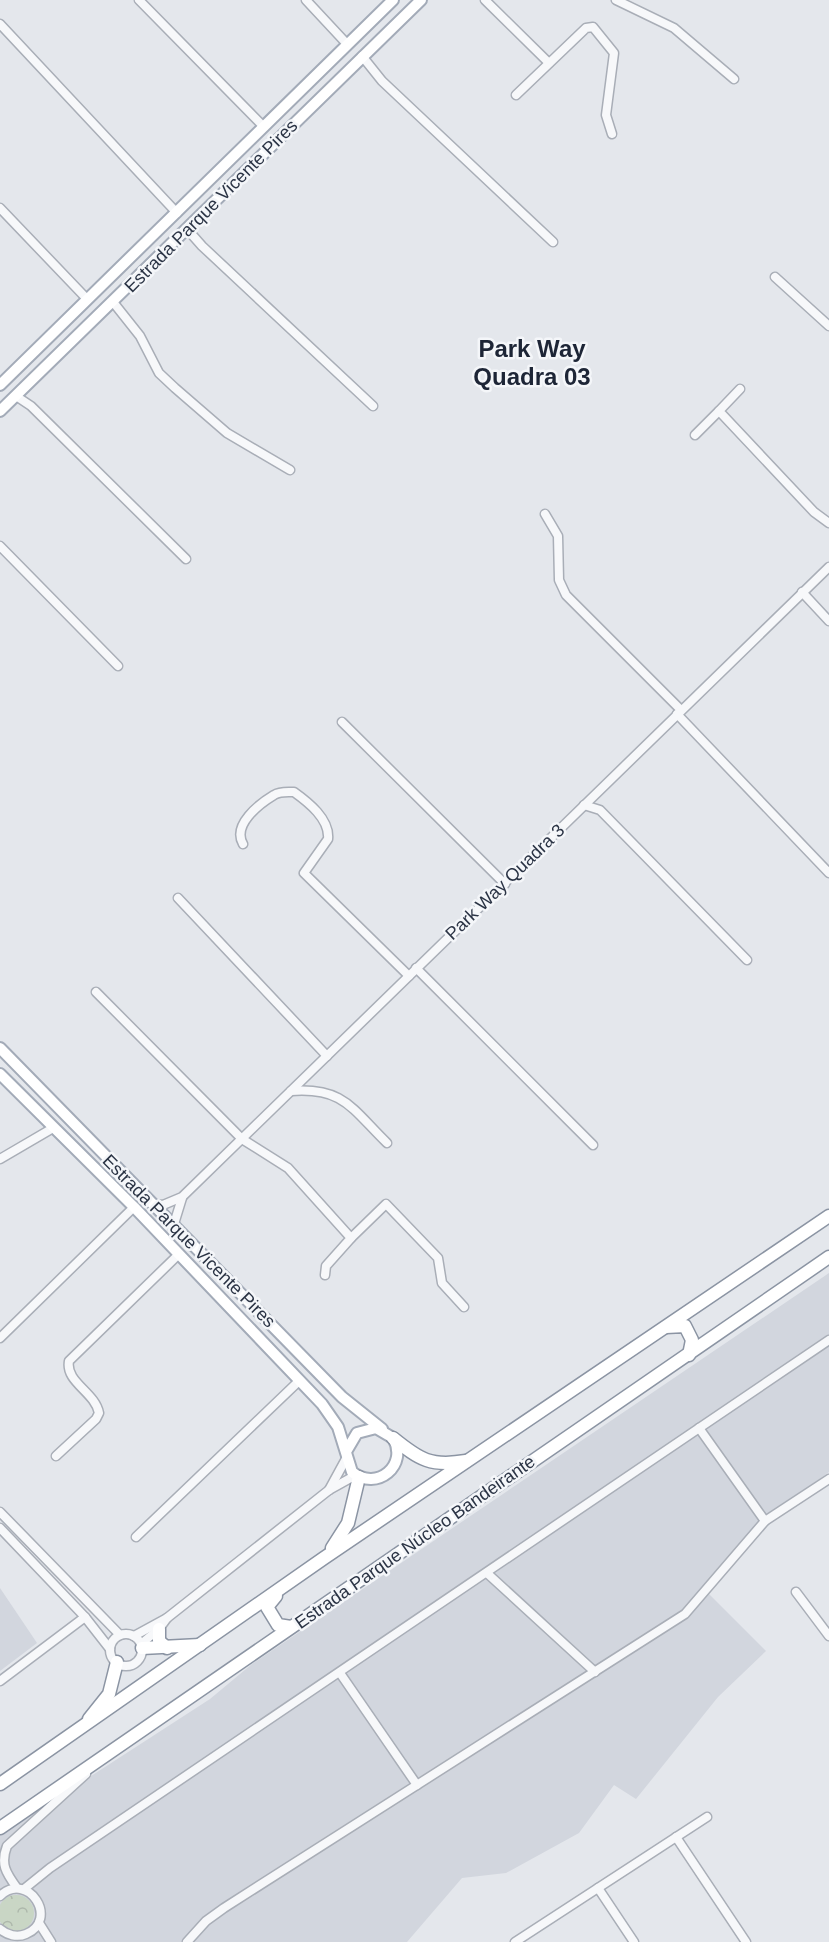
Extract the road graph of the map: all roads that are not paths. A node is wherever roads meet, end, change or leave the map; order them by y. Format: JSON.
{"nodes":[{"id":1,"x":139,"y":0,"type":"edge"},
{"id":2,"x":306,"y":0,"type":"edge"},
{"id":3,"x":393,"y":0,"type":"edge"},
{"id":4,"x":422,"y":0,"type":"edge"},
{"id":5,"x":485,"y":0,"type":"edge"},
{"id":6,"x":616,"y":0,"type":"edge"},
{"id":7,"x":0,"y":24,"type":"edge"},
{"id":8,"x":347,"y":44,"type":"junction"},
{"id":9,"x":362,"y":56,"type":"junction"},
{"id":10,"x":549,"y":63,"type":"junction"},
{"id":11,"x":735,"y":79,"type":"dead end"},
{"id":12,"x":516,"y":95,"type":"dead end"},
{"id":13,"x":264,"y":127,"type":"junction"},
{"id":14,"x":612,"y":134,"type":"dead end"},
{"id":15,"x":0,"y":208,"type":"edge"},
{"id":16,"x":177,"y":213,"type":"junction"},
{"id":17,"x":187,"y":229,"type":"junction"},
{"id":18,"x":553,"y":242,"type":"dead end"},
{"id":19,"x":775,"y":277,"type":"dead end"},
{"id":20,"x":87,"y":299,"type":"junction"},
{"id":21,"x":113,"y":302,"type":"junction"},
{"id":22,"x":829,"y":326,"type":"edge"},
{"id":23,"x":1,"y":382,"type":"edge"},
{"id":24,"x":740,"y":389,"type":"dead end"},
{"id":25,"x":16,"y":396,"type":"junction"},
{"id":26,"x":373,"y":405,"type":"dead end"},
{"id":27,"x":0,"y":411,"type":"edge"},
{"id":28,"x":719,"y":411,"type":"junction"},
{"id":29,"x":694,"y":435,"type":"dead end"},
{"id":30,"x":290,"y":471,"type":"dead end"},
{"id":31,"x":545,"y":514,"type":"dead end"},
{"id":32,"x":829,"y":523,"type":"edge"},
{"id":33,"x":0,"y":546,"type":"edge"},
{"id":34,"x":186,"y":559,"type":"dead end"},
{"id":35,"x":829,"y":567,"type":"edge"},
{"id":36,"x":802,"y":592,"type":"junction"},
{"id":37,"x":829,"y":621,"type":"edge"},
{"id":38,"x":118,"y":666,"type":"dead end"},
{"id":39,"x":679,"y":712,"type":"junction"},
{"id":40,"x":342,"y":722,"type":"dead end"},
{"id":41,"x":595,"y":795,"type":"junction"},
{"id":42,"x":584,"y":805,"type":"junction"},
{"id":43,"x":600,"y":810,"type":"junction"},
{"id":44,"x":243,"y":844,"type":"dead end"},
{"id":45,"x":829,"y":873,"type":"edge"},
{"id":46,"x":505,"y":884,"type":"junction"},
{"id":47,"x":178,"y":898,"type":"dead end"},
{"id":48,"x":747,"y":960,"type":"dead end"},
{"id":49,"x":416,"y":969,"type":"junction"},
{"id":50,"x":409,"y":976,"type":"junction"},
{"id":51,"x":96,"y":992,"type":"dead end"},
{"id":52,"x":1,"y":1050,"type":"edge"},
{"id":53,"x":327,"y":1056,"type":"junction"},
{"id":54,"x":0,"y":1074,"type":"edge"},
{"id":55,"x":291,"y":1091,"type":"junction"},
{"id":56,"x":53,"y":1128,"type":"junction"},
{"id":57,"x":242,"y":1139,"type":"junction"},
{"id":58,"x":387,"y":1143,"type":"dead end"},
{"id":59,"x":593,"y":1145,"type":"dead end"},
{"id":60,"x":0,"y":1159,"type":"edge"},
{"id":61,"x":182,"y":1197,"type":"junction"},
{"id":62,"x":152,"y":1204,"type":"junction"},
{"id":63,"x":134,"y":1207,"type":"junction"},
{"id":64,"x":829,"y":1216,"type":"edge"},
{"id":65,"x":174,"y":1224,"type":"junction"},
{"id":66,"x":351,"y":1238,"type":"junction"},
{"id":67,"x":179,"y":1254,"type":"junction"},
{"id":68,"x":829,"y":1257,"type":"edge"},
{"id":69,"x":325,"y":1275,"type":"dead end"},
{"id":70,"x":464,"y":1307,"type":"dead end"},
{"id":71,"x":665,"y":1327,"type":"junction"},
{"id":72,"x":0,"y":1338,"type":"edge"},
{"id":73,"x":829,"y":1340,"type":"edge"},
{"id":74,"x":689,"y":1354,"type":"junction"},
{"id":75,"x":300,"y":1380,"type":"junction"},
{"id":76,"x":699,"y":1428,"type":"junction"},
{"id":77,"x":382,"y":1430,"type":"junction"},
{"id":78,"x":393,"y":1438,"type":"junction"},
{"id":79,"x":347,"y":1454,"type":"junction"},
{"id":80,"x":56,"y":1456,"type":"dead end"},
{"id":81,"x":471,"y":1461,"type":"junction"},
{"id":82,"x":357,"y":1476,"type":"junction"},
{"id":83,"x":829,"y":1479,"type":"edge"},
{"id":84,"x":329,"y":1490,"type":"junction"},
{"id":85,"x":0,"y":1512,"type":"edge"},
{"id":86,"x":765,"y":1521,"type":"junction"},
{"id":87,"x":0,"y":1528,"type":"edge"},
{"id":88,"x":135,"y":1537,"type":"dead end"},
{"id":89,"x":324,"y":1558,"type":"junction"},
{"id":90,"x":488,"y":1574,"type":"junction"},
{"id":91,"x":280,"y":1590,"type":"junction"},
{"id":92,"x":796,"y":1592,"type":"dead end"},
{"id":93,"x":86,"y":1617,"type":"junction"},
{"id":94,"x":167,"y":1618,"type":"junction"},
{"id":95,"x":291,"y":1627,"type":"junction"},
{"id":96,"x":159,"y":1629,"type":"junction"},
{"id":97,"x":120,"y":1635,"type":"junction"},
{"id":98,"x":134,"y":1636,"type":"junction"},
{"id":99,"x":829,"y":1636,"type":"edge"},
{"id":100,"x":201,"y":1645,"type":"junction"},
{"id":101,"x":141,"y":1646,"type":"junction"},
{"id":102,"x":167,"y":1648,"type":"junction"},
{"id":103,"x":110,"y":1649,"type":"junction"},
{"id":104,"x":117,"y":1662,"type":"junction"},
{"id":105,"x":595,"y":1672,"type":"junction"},
{"id":106,"x":340,"y":1673,"type":"junction"},
{"id":107,"x":0,"y":1681,"type":"edge"},
{"id":108,"x":79,"y":1731,"type":"junction"},
{"id":109,"x":108,"y":1754,"type":"junction"},
{"id":110,"x":0,"y":1784,"type":"edge"},
{"id":111,"x":417,"y":1785,"type":"junction"},
{"id":112,"x":707,"y":1817,"type":"dead end"},
{"id":113,"x":0,"y":1828,"type":"edge"},
{"id":114,"x":676,"y":1837,"type":"junction"},
{"id":115,"x":598,"y":1888,"type":"junction"},
{"id":116,"x":21,"y":1889,"type":"junction"},
{"id":117,"x":0,"y":1896,"type":"edge"},
{"id":118,"x":39,"y":1923,"type":"junction"},
{"id":119,"x":2,"y":1934,"type":"edge"},
{"id":120,"x":23,"y":1939,"type":"edge"},
{"id":121,"x":520,"y":1941,"type":"edge"},
{"id":122,"x":51,"y":1942,"type":"edge"},
{"id":123,"x":187,"y":1942,"type":"edge"},
{"id":124,"x":633,"y":1942,"type":"edge"},
{"id":125,"x":746,"y":1942,"type":"edge"}],
"edges":[{"from":1,"to":13,"type":"street"},
{"from":2,"to":8,"type":"street"},
{"from":3,"to":8,"type":"main road","name":"Estrada Parque Vicente Pires"},
{"from":4,"to":9,"type":"main road","name":"Estrada Parque Vicente Pires"},
{"from":5,"to":10,"type":"street"},
{"from":6,"to":11,"type":"street"},
{"from":7,"to":16,"type":"street"},
{"from":8,"to":13,"type":"main road","name":"Estrada Parque Vicente Pires"},
{"from":9,"to":17,"type":"main road","name":"Estrada Parque Vicente Pires"},
{"from":9,"to":18,"type":"street"},
{"from":10,"to":12,"type":"street"},
{"from":10,"to":14,"type":"street"},
{"from":13,"to":16,"type":"main road","name":"Estrada Parque Vicente Pires"},
{"from":15,"to":20,"type":"street"},
{"from":16,"to":20,"type":"main road","name":"Estrada Parque Vicente Pires"},
{"from":17,"to":21,"type":"main road","name":"Estrada Parque Vicente Pires"},
{"from":17,"to":26,"type":"street"},
{"from":19,"to":22,"type":"street"},
{"from":20,"to":23,"type":"main road","name":"Estrada Parque Vicente Pires"},
{"from":21,"to":25,"type":"main road","name":"Estrada Parque Vicente Pires"},
{"from":21,"to":30,"type":"street"},
{"from":24,"to":28,"type":"street"},
{"from":25,"to":27,"type":"main road","name":"Estrada Parque Vicente Pires"},
{"from":25,"to":34,"type":"street"},
{"from":28,"to":29,"type":"street"},
{"from":28,"to":32,"type":"street"},
{"from":31,"to":39,"type":"street"},
{"from":33,"to":38,"type":"street"},
{"from":35,"to":36,"type":"street","name":"Park Way Quadra 3"},
{"from":36,"to":37,"type":"street"},
{"from":36,"to":39,"type":"street","name":"Park Way Quadra 3"},
{"from":39,"to":41,"type":"street","name":"Park Way Quadra 3"},
{"from":39,"to":45,"type":"street"},
{"from":40,"to":46,"type":"street"},
{"from":41,"to":42,"type":"street","name":"Park Way Quadra 3"},
{"from":41,"to":43,"type":"street"},
{"from":42,"to":43,"type":"street"},
{"from":42,"to":46,"type":"street","name":"Park Way Quadra 3"},
{"from":43,"to":48,"type":"street"},
{"from":44,"to":50,"type":"street"},
{"from":46,"to":49,"type":"street","name":"Park Way Quadra 3"},
{"from":47,"to":53,"type":"street"},
{"from":49,"to":50,"type":"street","name":"Park Way Quadra 3"},
{"from":49,"to":59,"type":"street"},
{"from":50,"to":53,"type":"street","name":"Park Way Quadra 3"},
{"from":51,"to":57,"type":"street"},
{"from":52,"to":62,"type":"main road","name":"Estrada Parque Vicente Pires"},
{"from":53,"to":55,"type":"street","name":"Park Way Quadra 3"},
{"from":54,"to":56,"type":"main road","name":"Estrada Parque Vicente Pires"},
{"from":55,"to":57,"type":"street","name":"Park Way Quadra 3"},
{"from":55,"to":58,"type":"street"},
{"from":56,"to":60,"type":"street"},
{"from":56,"to":63,"type":"main road","name":"Estrada Parque Vicente Pires"},
{"from":57,"to":61,"type":"street","name":"Park Way Quadra 3"},
{"from":57,"to":66,"type":"street"},
{"from":61,"to":62,"type":"street","name":"Park Way Quadra 3"},
{"from":61,"to":65,"type":"street","name":"Park Way Quadra 3"},
{"from":62,"to":65,"type":"main road","name":"Estrada Parque Vicente Pires"},
{"from":63,"to":67,"type":"main road","name":"Estrada Parque Vicente Pires"},
{"from":63,"to":72,"type":"street"},
{"from":64,"to":71,"type":"highway","name":"Estrada Parque Núcleo Bandeirante"},
{"from":65,"to":77,"type":"main road","name":"Estrada Parque Vicente Pires"},
{"from":66,"to":69,"type":"street"},
{"from":66,"to":70,"type":"street"},
{"from":67,"to":75,"type":"main road","name":"Estrada Parque Vicente Pires"},
{"from":67,"to":80,"type":"street"},
{"from":68,"to":74,"type":"highway","name":"Estrada Parque Núcleo Bandeirante"},
{"from":71,"to":74,"type":"highway"},
{"from":71,"to":81,"type":"highway","name":"Estrada Parque Núcleo Bandeirante"},
{"from":73,"to":76,"type":"street"},
{"from":74,"to":95,"type":"highway","name":"Estrada Parque Núcleo Bandeirante"},
{"from":75,"to":79,"type":"main road","name":"Estrada Parque Vicente Pires"},
{"from":75,"to":88,"type":"street"},
{"from":76,"to":86,"type":"street"},
{"from":76,"to":90,"type":"street"},
{"from":77,"to":78,"type":"main road","name":"Estrada Parque Vicente Pires"},
{"from":77,"to":79,"type":"main road"},
{"from":78,"to":81,"type":"highway"},
{"from":78,"to":82,"type":"main road"},
{"from":79,"to":82,"type":"main road","name":"Estrada Parque Vicente Pires"},
{"from":79,"to":84,"type":"street"},
{"from":81,"to":89,"type":"highway","name":"Estrada Parque Núcleo Bandeirante"},
{"from":82,"to":84,"type":"street"},
{"from":82,"to":89,"type":"highway"},
{"from":83,"to":86,"type":"street"},
{"from":84,"to":94,"type":"street"},
{"from":85,"to":97,"type":"street"},
{"from":86,"to":105,"type":"street"},
{"from":87,"to":93,"type":"street"},
{"from":89,"to":91,"type":"highway","name":"Estrada Parque Núcleo Bandeirante"},
{"from":90,"to":105,"type":"street"},
{"from":90,"to":106,"type":"street"},
{"from":91,"to":95,"type":"highway"},
{"from":91,"to":100,"type":"highway","name":"Estrada Parque Núcleo Bandeirante"},
{"from":92,"to":99,"type":"street"},
{"from":93,"to":103,"type":"street"},
{"from":93,"to":107,"type":"street"},
{"from":94,"to":96,"type":"street"},
{"from":94,"to":98,"type":"street"},
{"from":95,"to":109,"type":"highway","name":"Estrada Parque Núcleo Bandeirante"},
{"from":96,"to":101,"type":"street"},
{"from":96,"to":102,"type":"highway"},
{"from":97,"to":98,"type":"street"},
{"from":97,"to":103,"type":"street"},
{"from":98,"to":101,"type":"street"},
{"from":100,"to":102,"type":"highway"},
{"from":100,"to":108,"type":"highway","name":"Estrada Parque Núcleo Bandeirante"},
{"from":101,"to":102,"type":"highway"},
{"from":101,"to":104,"type":"street"},
{"from":103,"to":104,"type":"street"},
{"from":104,"to":108,"type":"highway"},
{"from":105,"to":111,"type":"street"},
{"from":106,"to":111,"type":"street"},
{"from":106,"to":116,"type":"street"},
{"from":108,"to":110,"type":"highway","name":"Estrada Parque Núcleo Bandeirante"},
{"from":109,"to":113,"type":"highway","name":"Estrada Parque Núcleo Bandeirante"},
{"from":109,"to":116,"type":"street"},
{"from":111,"to":123,"type":"street"},
{"from":112,"to":114,"type":"street"},
{"from":114,"to":115,"type":"street"},
{"from":114,"to":125,"type":"street"},
{"from":115,"to":121,"type":"street"},
{"from":115,"to":124,"type":"street"},
{"from":116,"to":117,"type":"street"},
{"from":116,"to":118,"type":"street"},
{"from":118,"to":120,"type":"street"},
{"from":118,"to":122,"type":"street"},
{"from":119,"to":120,"type":"street"}]}
